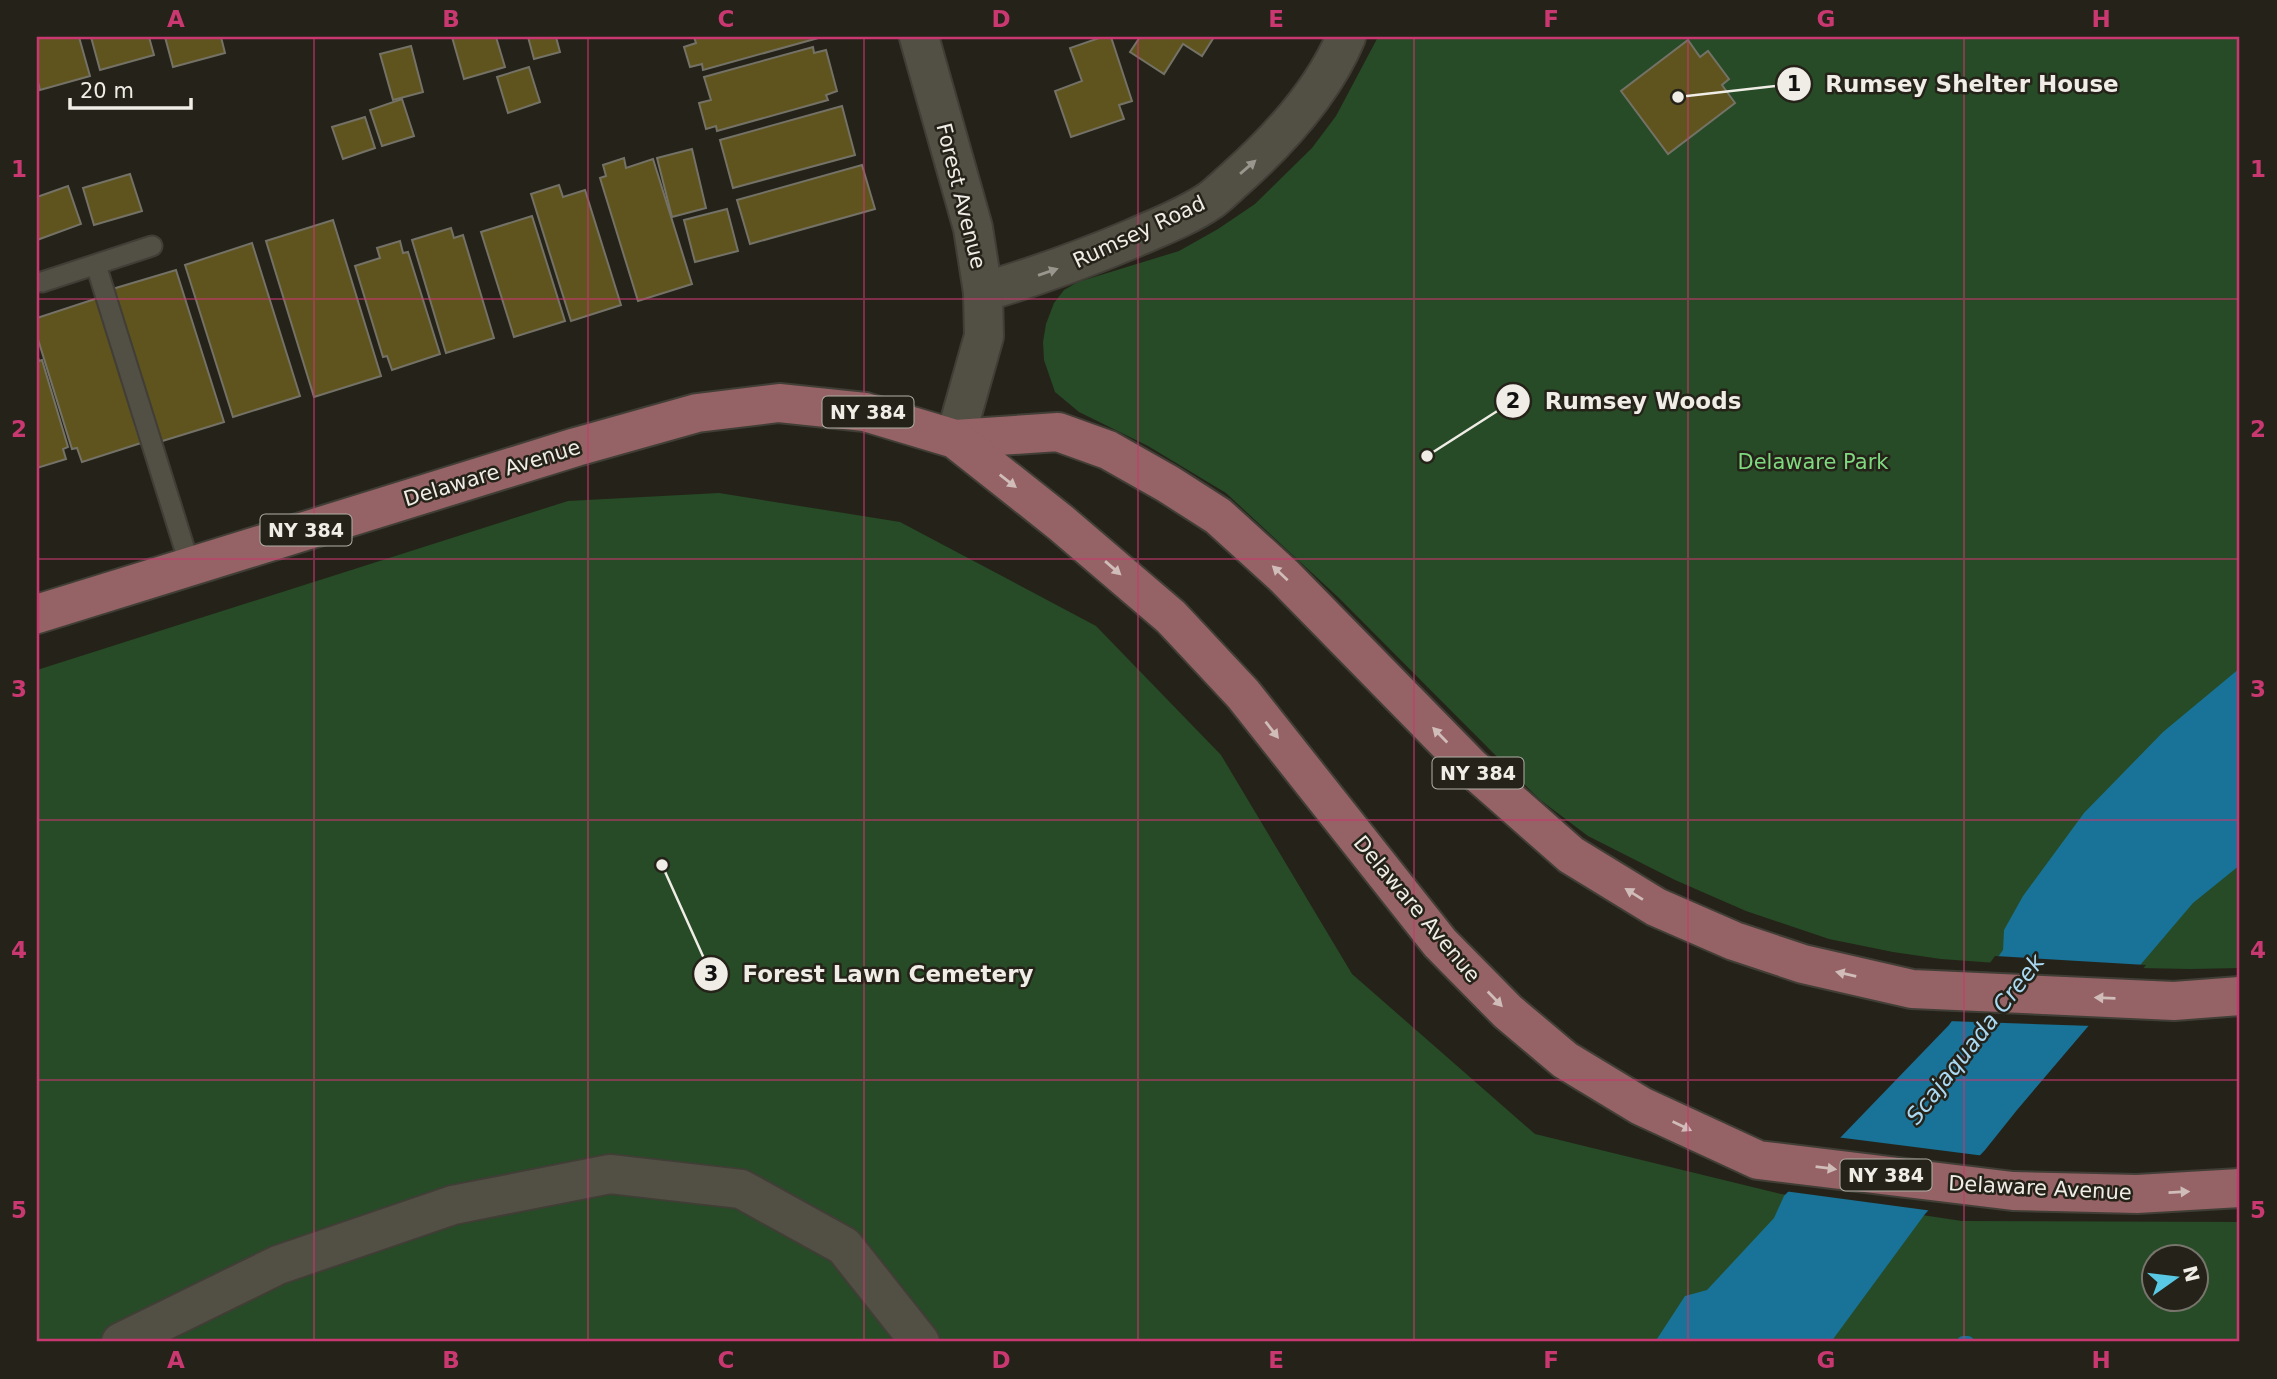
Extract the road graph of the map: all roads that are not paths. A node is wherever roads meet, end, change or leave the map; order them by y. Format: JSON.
{"nodes":[{"id":1,"x":919,"y":37,"type":"edge"},
{"id":2,"x":1346,"y":37,"type":"edge"},
{"id":3,"x":152,"y":246,"type":"dead end"},
{"id":4,"x":96,"y":265,"type":"junction"},
{"id":5,"x":42,"y":282,"type":"dead end"},
{"id":6,"x":983,"y":292,"type":"junction"},
{"id":7,"x":955,"y":439,"type":"junction"},
{"id":8,"x":190,"y":566,"type":"junction"},
{"id":9,"x":37,"y":614,"type":"edge"},
{"id":10,"x":2240,"y":996,"type":"edge"},
{"id":11,"x":2240,"y":1188,"type":"edge"},
{"id":12,"x":121,"y":1342,"type":"edge"},
{"id":13,"x":920,"y":1342,"type":"edge"}],
"edges":[{"from":1,"to":6,"type":"street","name":"Forest Avenue"},
{"from":6,"to":2,"type":"street","name":"Rumsey Road","one_way":true},
{"from":3,"to":4,"type":"lane"},
{"from":4,"to":5,"type":"lane"},
{"from":4,"to":8,"type":"lane"},
{"from":6,"to":7,"type":"street","name":"Forest Avenue"},
{"from":7,"to":8,"type":"main road","name":"Delaware Avenue","number":"NY 384"},
{"from":10,"to":7,"type":"main road","name":"Delaware Avenue","number":"NY 384","one_way":true},
{"from":7,"to":11,"type":"main road","name":"Delaware Avenue","number":"NY 384","one_way":true},
{"from":8,"to":9,"type":"main road","name":"Delaware Avenue","number":"NY 384"},
{"from":12,"to":13,"type":"street"}]}
